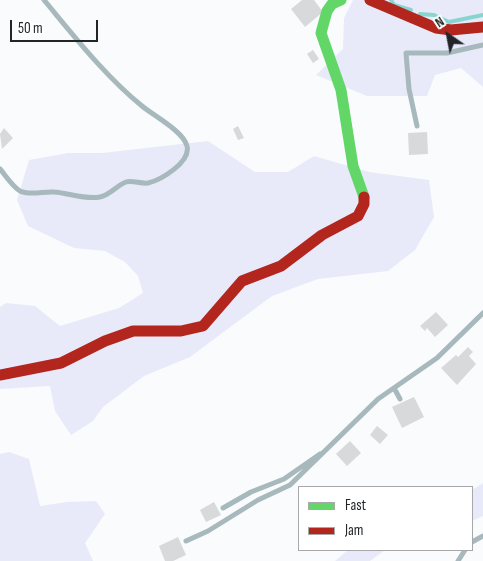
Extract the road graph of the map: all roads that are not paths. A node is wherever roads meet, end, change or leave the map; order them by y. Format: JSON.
{"nodes":[{"id":1,"x":44,"y":0,"type":"edge"},
{"id":2,"x":341,"y":0,"type":"edge"},
{"id":3,"x":370,"y":0,"type":"edge"},
{"id":4,"x":483,"y":27,"type":"edge"},
{"id":5,"x":483,"y":45,"type":"edge"},
{"id":6,"x":417,"y":126,"type":"dead end"},
{"id":7,"x":0,"y":169,"type":"edge"},
{"id":8,"x":483,"y":313,"type":"edge"},
{"id":9,"x":0,"y":374,"type":"edge"},
{"id":10,"x":394,"y":388,"type":"junction"},
{"id":11,"x":400,"y":399,"type":"dead end"},
{"id":12,"x":332,"y":446,"type":"junction"},
{"id":13,"x":223,"y":508,"type":"dead end"},
{"id":14,"x":186,"y":541,"type":"dead end"}],
"edges":[{"from":1,"to":7,"type":"lane"},
{"from":2,"to":9,"type":"street"},
{"from":3,"to":4,"type":"street"},
{"from":5,"to":6,"type":"lane"},
{"from":8,"to":10,"type":"lane"},
{"from":10,"to":11,"type":"lane"},
{"from":10,"to":12,"type":"lane"},
{"from":12,"to":13,"type":"lane"},
{"from":12,"to":14,"type":"lane"}]}
